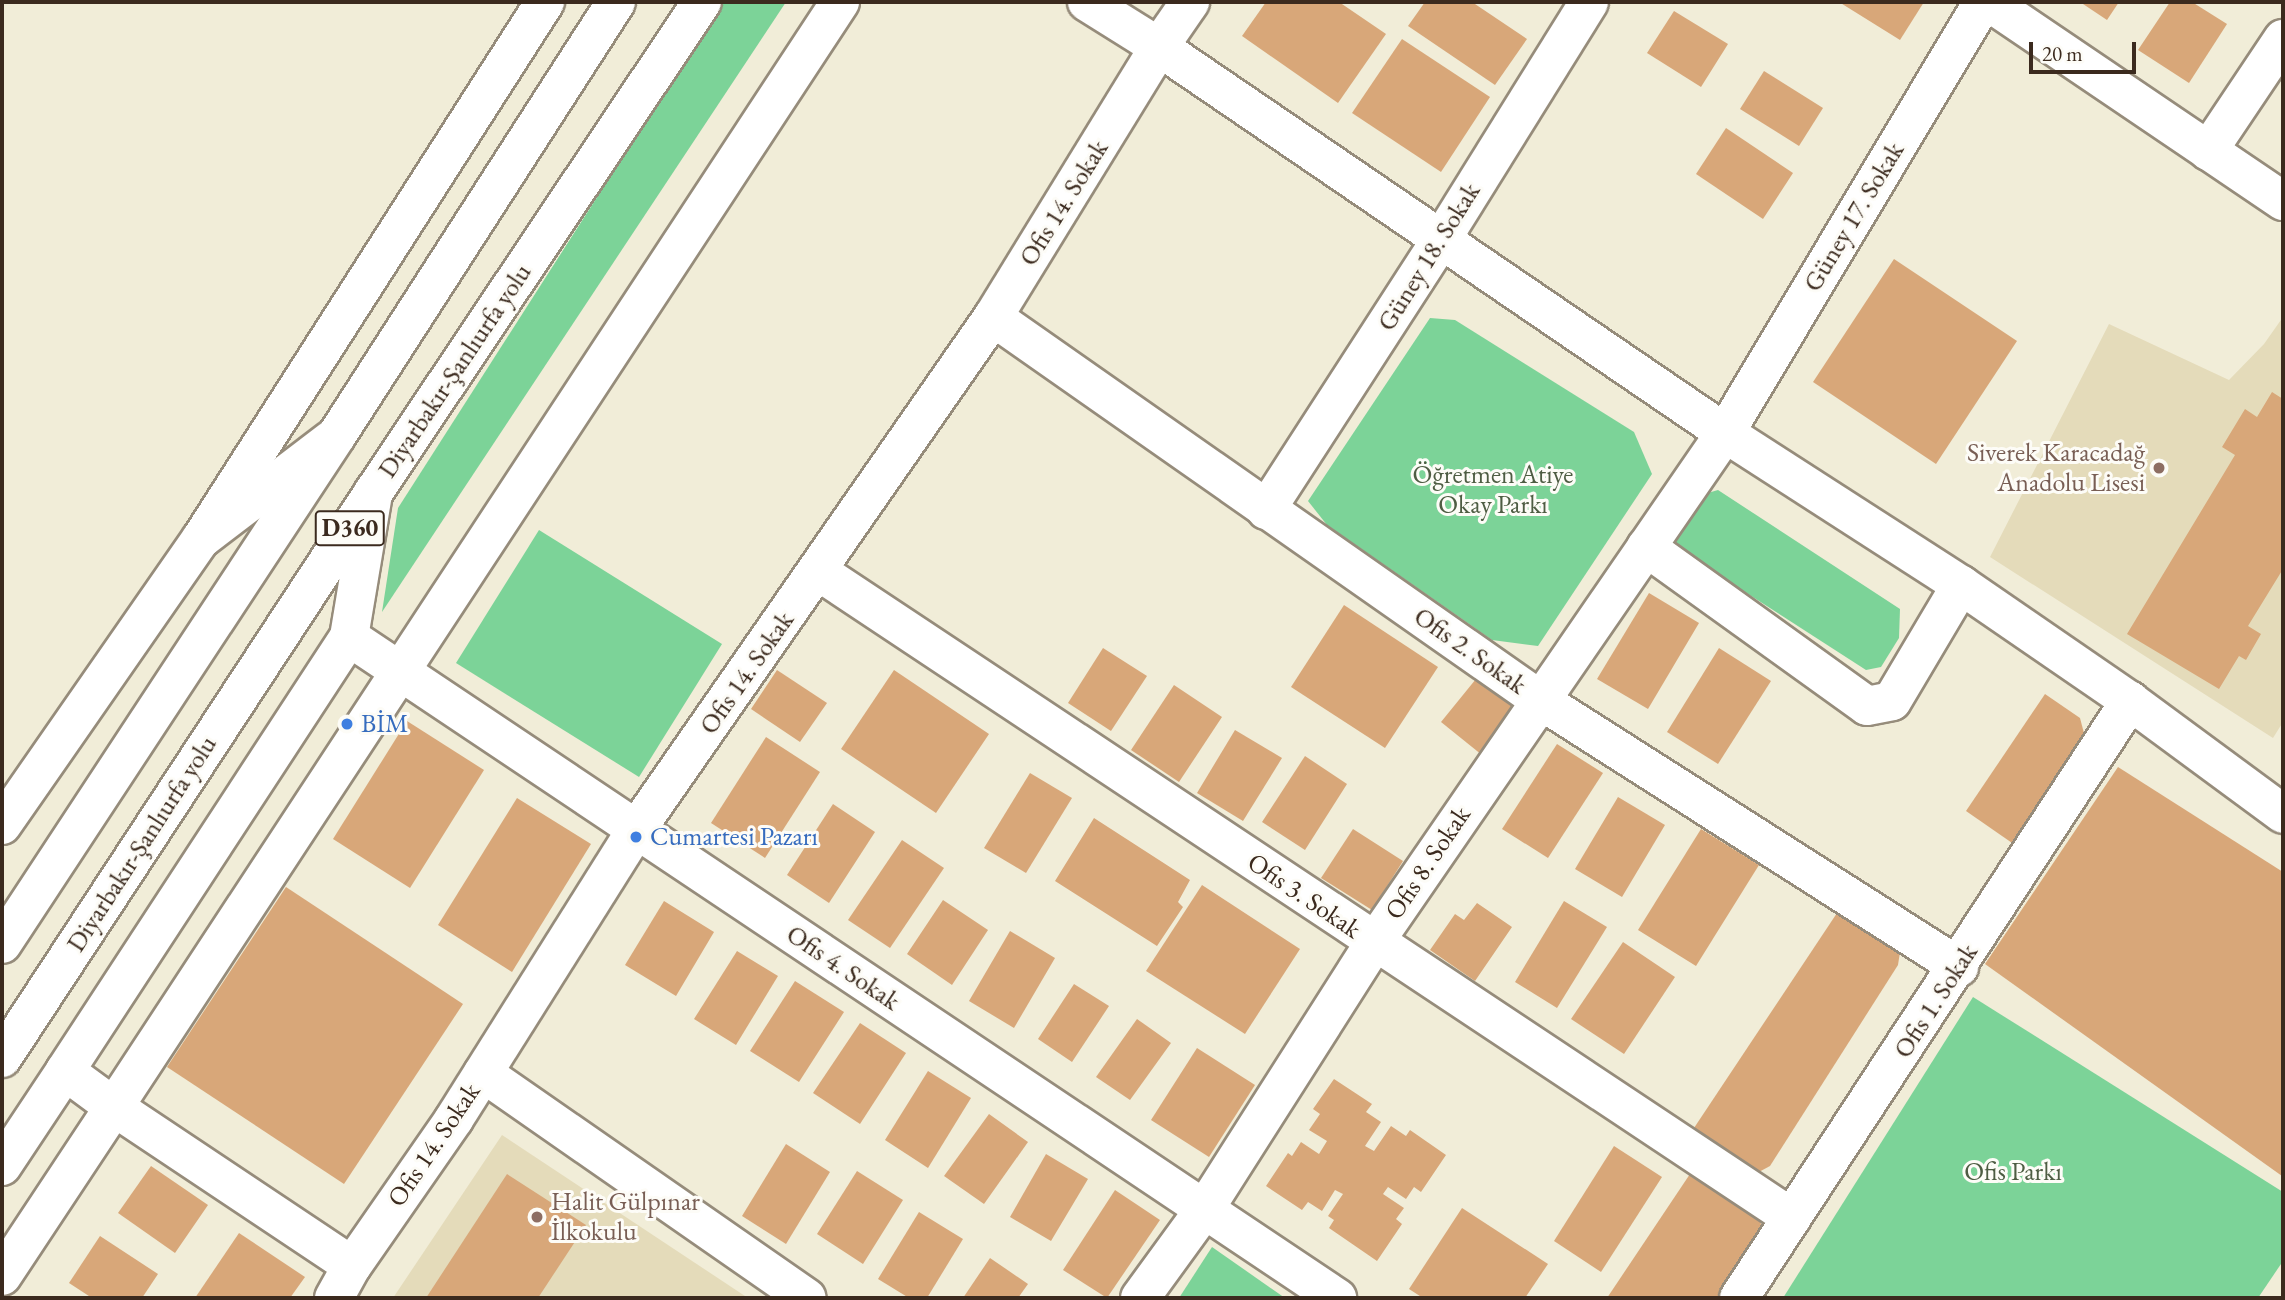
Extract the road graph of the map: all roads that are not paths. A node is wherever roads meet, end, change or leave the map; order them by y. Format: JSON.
{"nodes":[{"id":1,"x":545,"y":2,"type":"edge"},
{"id":2,"x":616,"y":2,"type":"edge"},
{"id":3,"x":702,"y":2,"type":"edge"},
{"id":4,"x":840,"y":2,"type":"edge"},
{"id":5,"x":1087,"y":2,"type":"edge"},
{"id":6,"x":1190,"y":2,"type":"edge"},
{"id":7,"x":1589,"y":2,"type":"edge"},
{"id":8,"x":1983,"y":2,"type":"edge"},
{"id":9,"x":1989,"y":2,"type":"edge"},
{"id":10,"x":2283,"y":39,"type":"edge"},
{"id":11,"x":1159,"y":47,"type":"junction"},
{"id":12,"x":2208,"y":151,"type":"junction"},
{"id":13,"x":2283,"y":201,"type":"edge"},
{"id":14,"x":1441,"y":240,"type":"junction"},
{"id":15,"x":993,"y":317,"type":"junction"},
{"id":16,"x":1725,"y":433,"type":"junction"},
{"id":17,"x":337,"y":435,"type":"junction"},
{"id":18,"x":373,"y":493,"type":"junction"},
{"id":19,"x":1266,"y":510,"type":"junction"},
{"id":20,"x":201,"y":538,"type":"junction"},
{"id":21,"x":1646,"y":547,"type":"junction"},
{"id":22,"x":818,"y":571,"type":"junction"},
{"id":23,"x":1961,"y":585,"type":"junction"},
{"id":24,"x":349,"y":637,"type":"junction"},
{"id":25,"x":400,"y":673,"type":"junction"},
{"id":26,"x":1540,"y":700,"type":"junction"},
{"id":27,"x":2130,"y":701,"type":"junction"},
{"id":28,"x":2283,"y":814,"type":"edge"},
{"id":29,"x":2,"y":825,"type":"edge"},
{"id":30,"x":636,"y":830,"type":"junction"},
{"id":31,"x":1374,"y":943,"type":"junction"},
{"id":32,"x":2,"y":944,"type":"edge"},
{"id":33,"x":1959,"y":967,"type":"junction"},
{"id":34,"x":2,"y":1058,"type":"edge"},
{"id":35,"x":65,"y":1071,"type":"junction"},
{"id":36,"x":483,"y":1073,"type":"junction"},
{"id":37,"x":114,"y":1107,"type":"junction"},
{"id":38,"x":2,"y":1166,"type":"edge"},
{"id":39,"x":1204,"y":1210,"type":"junction"},
{"id":40,"x":1792,"y":1218,"type":"junction"},
{"id":41,"x":352,"y":1266,"type":"junction"},
{"id":42,"x":2,"y":1276,"type":"edge"},
{"id":43,"x":334,"y":1298,"type":"edge"},
{"id":44,"x":807,"y":1298,"type":"edge"},
{"id":45,"x":1140,"y":1298,"type":"edge"},
{"id":46,"x":1337,"y":1298,"type":"edge"},
{"id":47,"x":1739,"y":1298,"type":"edge"}],
"edges":[{"from":1,"to":20,"type":"main road"},
{"from":2,"to":17,"type":"main road","number":"D360"},
{"from":3,"to":18,"type":"main road","name":"Diyarbakır-Şanlıurfa yolu","number":"D360"},
{"from":4,"to":25,"type":"main road"},
{"from":5,"to":11,"type":"main road"},
{"from":6,"to":11,"type":"main road","name":"Ofis 14. Sokak"},
{"from":7,"to":14,"type":"main road","name":"Güney 18. Sokak"},
{"from":8,"to":16,"type":"main road","name":"Güney 17. Sokak"},
{"from":9,"to":12,"type":"main road"},
{"from":10,"to":12,"type":"main road"},
{"from":11,"to":14,"type":"main road"},
{"from":11,"to":15,"type":"main road","name":"Ofis 14. Sokak"},
{"from":12,"to":13,"type":"main road"},
{"from":14,"to":16,"type":"main road"},
{"from":14,"to":19,"type":"main road","name":"Güney 18. Sokak"},
{"from":15,"to":19,"type":"main road","name":"Ofis 2. Sokak"},
{"from":15,"to":22,"type":"main road","name":"Ofis 14. Sokak"},
{"from":16,"to":21,"type":"main road","name":"Ofis 8. Sokak"},
{"from":16,"to":23,"type":"main road"},
{"from":17,"to":20,"type":"main road"},
{"from":17,"to":32,"type":"main road","number":"D360"},
{"from":18,"to":24,"type":"main road"},
{"from":18,"to":34,"type":"main road","name":"Diyarbakır-Şanlıurfa yolu","number":"D360"},
{"from":19,"to":26,"type":"main road","name":"Ofis 2. Sokak"},
{"from":20,"to":29,"type":"main road"},
{"from":21,"to":23,"type":"main road"},
{"from":21,"to":26,"type":"main road","name":"Ofis 8. Sokak"},
{"from":22,"to":30,"type":"main road","name":"Ofis 14. Sokak"},
{"from":22,"to":31,"type":"main road","name":"Ofis 3. Sokak"},
{"from":23,"to":27,"type":"main road"},
{"from":24,"to":25,"type":"main road","name":"Ofis 4. Sokak"},
{"from":24,"to":35,"type":"main road"},
{"from":25,"to":30,"type":"main road","name":"Ofis 4. Sokak"},
{"from":25,"to":37,"type":"main road"},
{"from":26,"to":31,"type":"main road","name":"Ofis 8. Sokak"},
{"from":26,"to":33,"type":"main road","name":"Ofis 2. Sokak"},
{"from":27,"to":28,"type":"main road"},
{"from":27,"to":33,"type":"main road","name":"Ofis 1. Sokak"},
{"from":30,"to":36,"type":"main road","name":"Ofis 14. Sokak"},
{"from":30,"to":39,"type":"main road","name":"Ofis 4. Sokak"},
{"from":31,"to":39,"type":"main road","name":"Ofis 8. Sokak"},
{"from":31,"to":40,"type":"main road","name":"Ofis 3. Sokak"},
{"from":33,"to":40,"type":"main road","name":"Ofis 1. Sokak"},
{"from":35,"to":37,"type":"main road"},
{"from":35,"to":38,"type":"main road"},
{"from":36,"to":41,"type":"main road","name":"Ofis 14. Sokak"},
{"from":36,"to":44,"type":"main road"},
{"from":37,"to":41,"type":"main road"},
{"from":37,"to":42,"type":"main road"},
{"from":39,"to":45,"type":"main road","name":"Ofis 8. Sokak"},
{"from":39,"to":46,"type":"main road","name":"Ofis 4. Sokak"},
{"from":40,"to":47,"type":"main road","name":"Ofis 1. Sokak"},
{"from":41,"to":43,"type":"main road","name":"Ofis 14. Sokak"}]}
